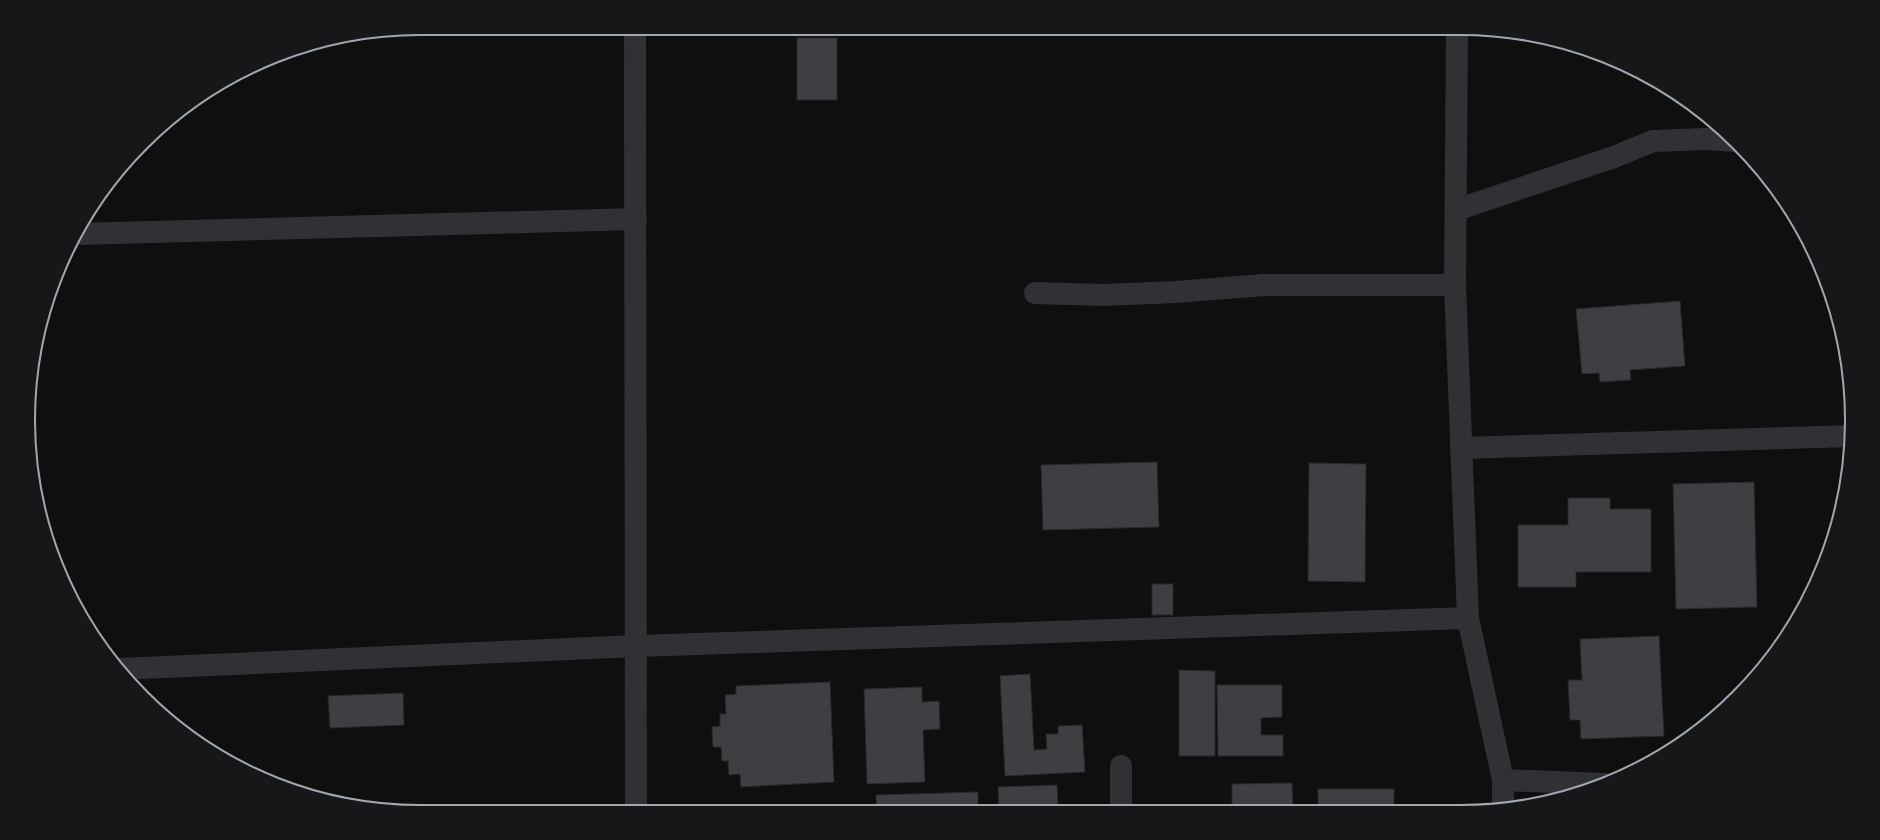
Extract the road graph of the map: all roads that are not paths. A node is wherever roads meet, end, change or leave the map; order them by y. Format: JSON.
{"nodes":[{"id":1,"x":635,"y":35,"type":"edge"},
{"id":2,"x":1457,"y":35,"type":"edge"},
{"id":3,"x":1724,"y":140,"type":"edge"},
{"id":4,"x":1456,"y":210,"type":"junction"},
{"id":5,"x":636,"y":219,"type":"junction"},
{"id":6,"x":83,"y":234,"type":"edge"},
{"id":7,"x":1454,"y":285,"type":"junction"},
{"id":8,"x":1035,"y":293,"type":"dead end"},
{"id":9,"x":1844,"y":436,"type":"edge"},
{"id":10,"x":1461,"y":448,"type":"junction"},
{"id":11,"x":1468,"y":618,"type":"junction"},
{"id":12,"x":636,"y":646,"type":"junction"},
{"id":13,"x":127,"y":669,"type":"edge"},
{"id":14,"x":1121,"y":766,"type":"dead end"},
{"id":15,"x":1503,"y":780,"type":"junction"},
{"id":16,"x":1588,"y":783,"type":"edge"},
{"id":17,"x":1502,"y":803,"type":"edge"},
{"id":18,"x":636,"y":805,"type":"edge"},
{"id":19,"x":1121,"y":805,"type":"edge"}],
"edges":[{"from":1,"to":5,"type":"street"},
{"from":2,"to":4,"type":"street"},
{"from":3,"to":4,"type":"street"},
{"from":4,"to":7,"type":"street"},
{"from":5,"to":6,"type":"street"},
{"from":5,"to":12,"type":"street"},
{"from":7,"to":8,"type":"street"},
{"from":7,"to":10,"type":"street"},
{"from":9,"to":10,"type":"street"},
{"from":10,"to":11,"type":"street"},
{"from":11,"to":12,"type":"street"},
{"from":11,"to":15,"type":"street"},
{"from":12,"to":13,"type":"street"},
{"from":12,"to":18,"type":"street"},
{"from":14,"to":19,"type":"street"},
{"from":15,"to":16,"type":"street"},
{"from":15,"to":17,"type":"street"}]}
